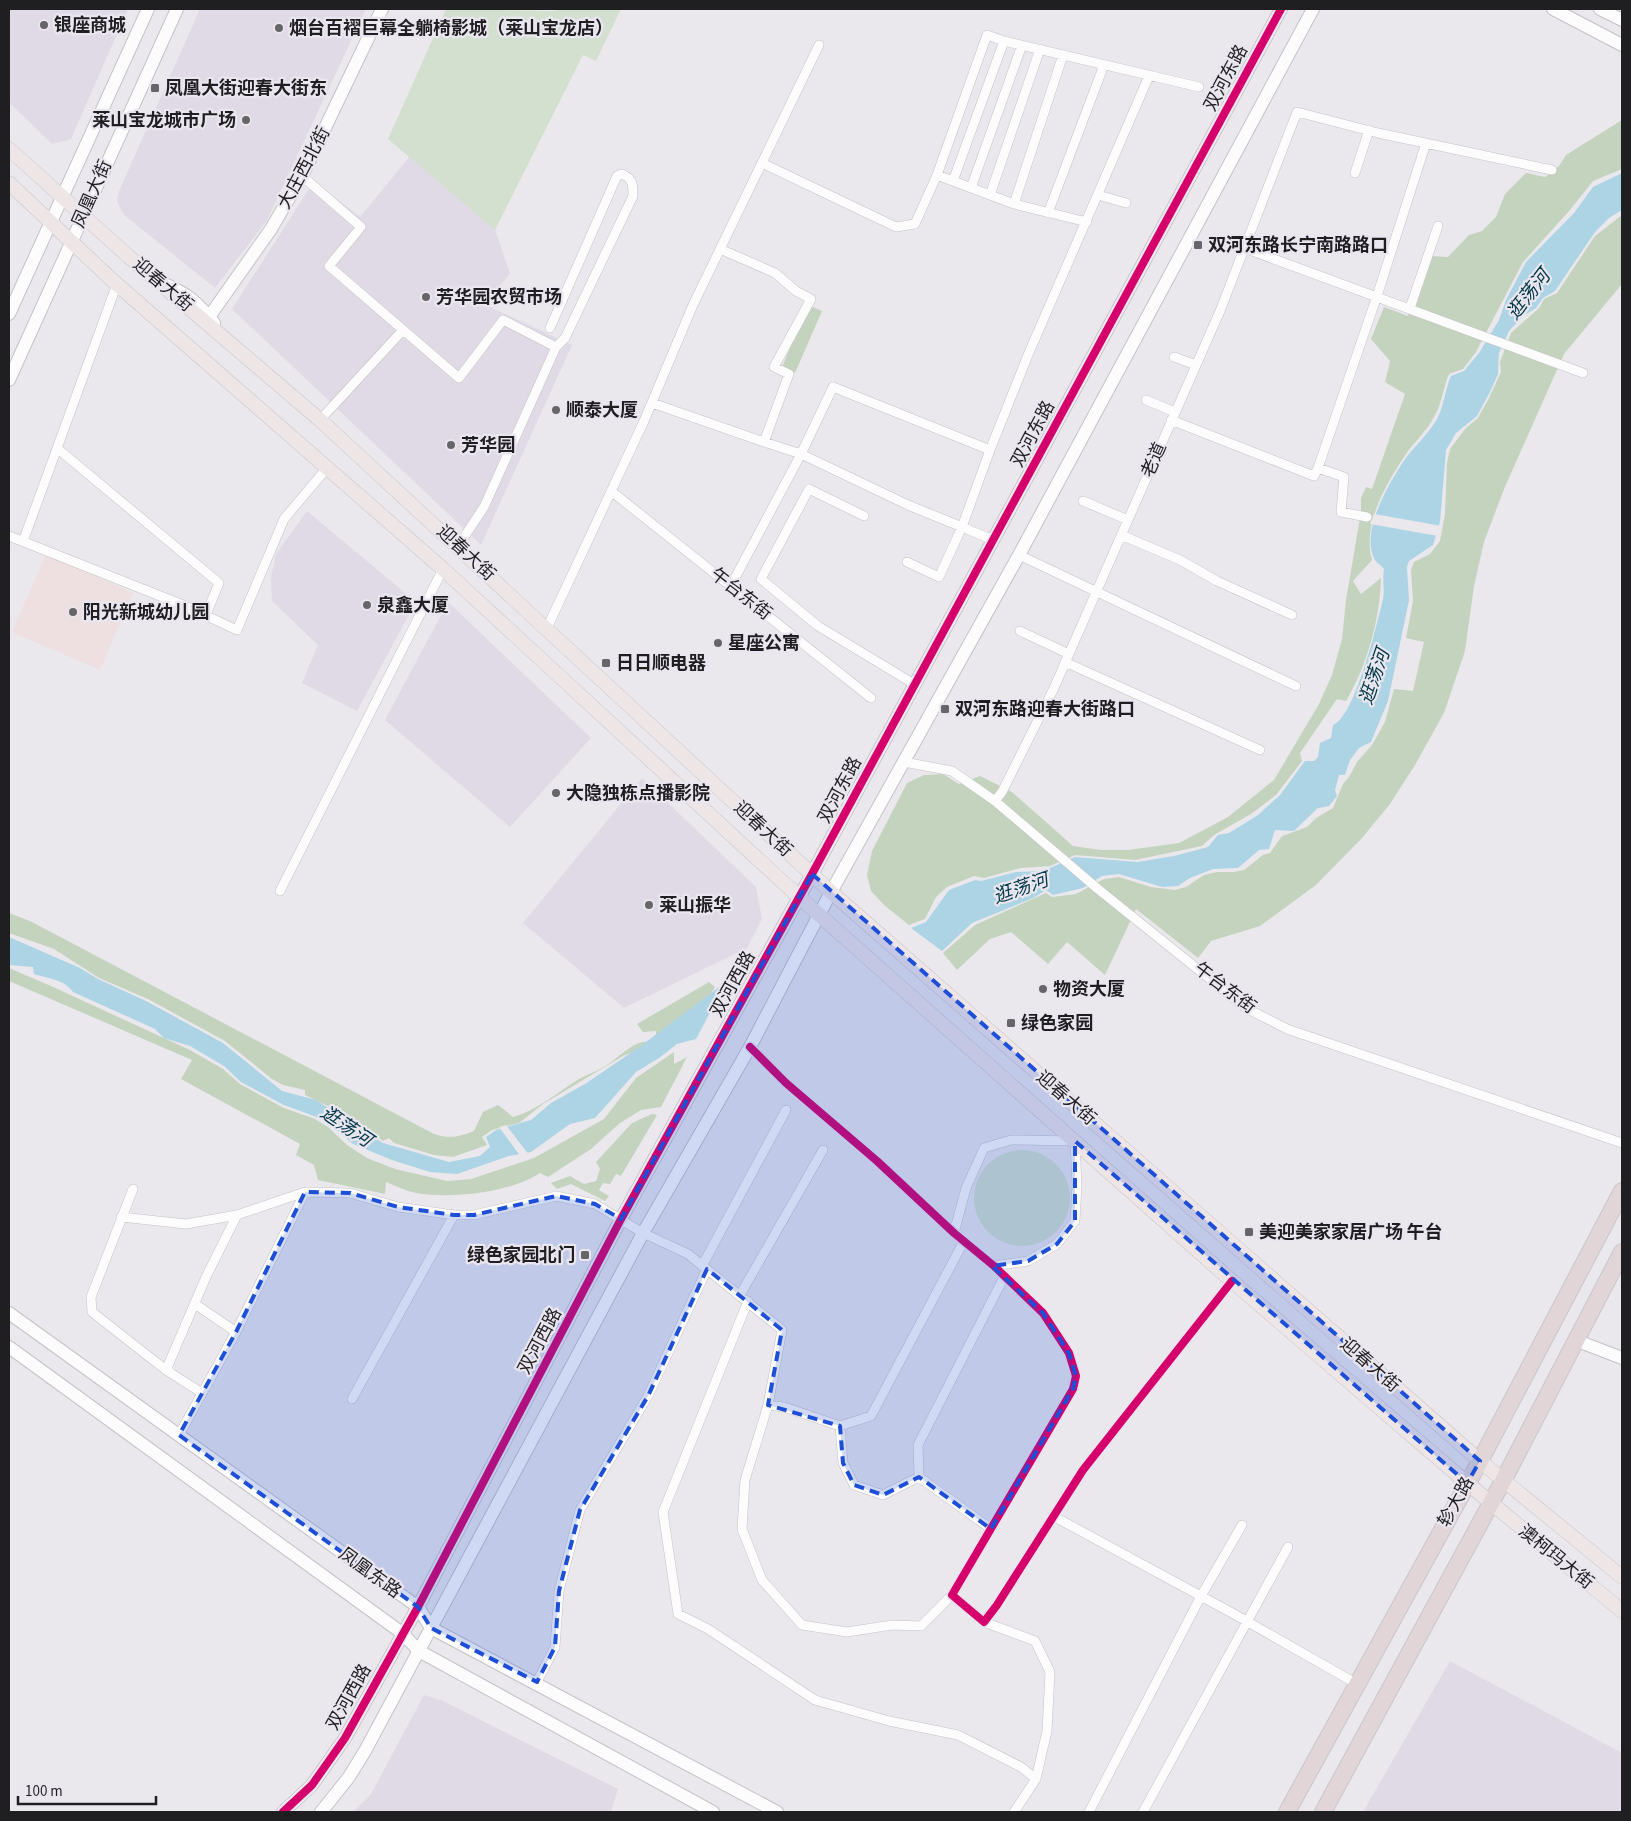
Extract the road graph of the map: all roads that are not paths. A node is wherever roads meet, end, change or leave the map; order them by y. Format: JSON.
{"nodes":[{"id":1,"x":148,"y":9,"type":"edge"},
{"id":2,"x":176,"y":9,"type":"edge"},
{"id":3,"x":382,"y":9,"type":"edge"},
{"id":4,"x":1281,"y":9,"type":"edge"},
{"id":5,"x":1313,"y":9,"type":"edge"},
{"id":6,"x":1553,"y":9,"type":"edge"},
{"id":7,"x":1600,"y":9,"type":"edge"},
{"id":8,"x":1622,"y":20,"type":"edge"},
{"id":9,"x":1004,"y":41,"type":"junction"},
{"id":10,"x":818,"y":44,"type":"dead end"},
{"id":11,"x":1022,"y":45,"type":"junction"},
{"id":12,"x":1622,"y":45,"type":"edge"},
{"id":13,"x":1040,"y":50,"type":"junction"},
{"id":14,"x":1063,"y":55,"type":"junction"},
{"id":15,"x":1104,"y":65,"type":"junction"},
{"id":16,"x":1149,"y":76,"type":"junction"},
{"id":17,"x":1199,"y":87,"type":"dead end"},
{"id":18,"x":1369,"y":130,"type":"junction"},
{"id":19,"x":1426,"y":143,"type":"junction"},
{"id":20,"x":9,"y":149,"type":"edge"},
{"id":21,"x":762,"y":163,"type":"junction"},
{"id":22,"x":1552,"y":170,"type":"dead end"},
{"id":23,"x":1354,"y":173,"type":"dead end"},
{"id":24,"x":937,"y":175,"type":"junction"},
{"id":25,"x":302,"y":176,"type":"junction"},
{"id":26,"x":953,"y":181,"type":"junction"},
{"id":27,"x":9,"y":183,"type":"edge"},
{"id":28,"x":971,"y":188,"type":"junction"},
{"id":29,"x":990,"y":195,"type":"junction"},
{"id":30,"x":1098,"y":195,"type":"junction"},
{"id":31,"x":62,"y":197,"type":"junction"},
{"id":32,"x":1126,"y":203,"type":"dead end"},
{"id":33,"x":1014,"y":204,"type":"junction"},
{"id":34,"x":1048,"y":213,"type":"junction"},
{"id":35,"x":83,"y":215,"type":"junction"},
{"id":36,"x":51,"y":222,"type":"junction"},
{"id":37,"x":1087,"y":222,"type":"junction"},
{"id":38,"x":1438,"y":226,"type":"dead end"},
{"id":39,"x":71,"y":241,"type":"junction"},
{"id":40,"x":1244,"y":248,"type":"junction"},
{"id":41,"x":720,"y":249,"type":"junction"},
{"id":42,"x":158,"y":281,"type":"junction"},
{"id":43,"x":118,"y":284,"type":"junction"},
{"id":44,"x":1377,"y":296,"type":"junction"},
{"id":45,"x":1410,"y":308,"type":"junction"},
{"id":46,"x":9,"y":314,"type":"edge"},
{"id":47,"x":209,"y":317,"type":"junction"},
{"id":48,"x":550,"y":328,"type":"dead end"},
{"id":49,"x":403,"y":330,"type":"junction"},
{"id":50,"x":223,"y":335,"type":"junction"},
{"id":51,"x":556,"y":347,"type":"junction"},
{"id":52,"x":1174,"y":357,"type":"dead end"},
{"id":53,"x":1196,"y":365,"type":"junction"},
{"id":54,"x":1583,"y":373,"type":"dead end"},
{"id":55,"x":9,"y":380,"type":"edge"},
{"id":56,"x":1146,"y":400,"type":"dead end"},
{"id":57,"x":652,"y":403,"type":"junction"},
{"id":58,"x":1173,"y":416,"type":"junction"},
{"id":59,"x":320,"y":420,"type":"junction"},
{"id":60,"x":764,"y":442,"type":"junction"},
{"id":61,"x":58,"y":449,"type":"junction"},
{"id":62,"x":990,"y":450,"type":"junction"},
{"id":63,"x":801,"y":454,"type":"junction"},
{"id":64,"x":327,"y":468,"type":"junction"},
{"id":65,"x":1318,"y":468,"type":"junction"},
{"id":66,"x":611,"y":491,"type":"junction"},
{"id":67,"x":1083,"y":501,"type":"dead end"},
{"id":68,"x":864,"y":516,"type":"dead end"},
{"id":69,"x":1367,"y":517,"type":"dead end"},
{"id":70,"x":1128,"y":520,"type":"junction"},
{"id":71,"x":962,"y":527,"type":"junction"},
{"id":72,"x":1121,"y":535,"type":"junction"},
{"id":73,"x":9,"y":536,"type":"edge"},
{"id":74,"x":25,"y":536,"type":"dead end"},
{"id":75,"x":993,"y":540,"type":"junction"},
{"id":76,"x":458,"y":546,"type":"junction"},
{"id":77,"x":1019,"y":554,"type":"junction"},
{"id":78,"x":908,"y":562,"type":"dead end"},
{"id":79,"x":443,"y":568,"type":"junction"},
{"id":80,"x":735,"y":578,"type":"dead end"},
{"id":81,"x":1096,"y":591,"type":"junction"},
{"id":82,"x":207,"y":612,"type":"dead end"},
{"id":83,"x":1292,"y":615,"type":"dead end"},
{"id":84,"x":547,"y":628,"type":"junction"},
{"id":85,"x":1020,"y":631,"type":"dead end"},
{"id":86,"x":1067,"y":658,"type":"junction"},
{"id":87,"x":914,"y":684,"type":"junction"},
{"id":88,"x":1296,"y":686,"type":"dead end"},
{"id":89,"x":871,"y":698,"type":"dead end"},
{"id":90,"x":1260,"y":750,"type":"dead end"},
{"id":91,"x":904,"y":762,"type":"junction"},
{"id":92,"x":995,"y":801,"type":"junction"},
{"id":93,"x":812,"y":874,"type":"junction"},
{"id":94,"x":280,"y":891,"type":"dead end"},
{"id":95,"x":831,"y":892,"type":"junction"},
{"id":96,"x":798,"y":896,"type":"junction"},
{"id":97,"x":821,"y":916,"type":"junction"},
{"id":98,"x":750,"y":1047,"type":"junction"},
{"id":99,"x":786,"y":1110,"type":"dead end"},
{"id":100,"x":1075,"y":1142,"type":"junction"},
{"id":101,"x":1622,"y":1143,"type":"edge"},
{"id":102,"x":823,"y":1150,"type":"dead end"},
{"id":103,"x":133,"y":1190,"type":"dead end"},
{"id":104,"x":1622,"y":1191,"type":"edge"},
{"id":105,"x":305,"y":1192,"type":"junction"},
{"id":106,"x":454,"y":1214,"type":"junction"},
{"id":107,"x":237,"y":1215,"type":"junction"},
{"id":108,"x":121,"y":1217,"type":"junction"},
{"id":109,"x":621,"y":1220,"type":"junction"},
{"id":110,"x":643,"y":1233,"type":"junction"},
{"id":111,"x":954,"y":1234,"type":"junction"},
{"id":112,"x":964,"y":1241,"type":"junction"},
{"id":113,"x":1622,"y":1252,"type":"edge"},
{"id":114,"x":994,"y":1266,"type":"junction"},
{"id":115,"x":704,"y":1267,"type":"junction"},
{"id":116,"x":1004,"y":1277,"type":"junction"},
{"id":117,"x":1232,"y":1281,"type":"junction"},
{"id":118,"x":740,"y":1295,"type":"junction"},
{"id":119,"x":748,"y":1301,"type":"junction"},
{"id":120,"x":195,"y":1304,"type":"junction"},
{"id":121,"x":9,"y":1313,"type":"edge"},
{"id":122,"x":236,"y":1332,"type":"junction"},
{"id":123,"x":1575,"y":1340,"type":"junction"},
{"id":124,"x":9,"y":1347,"type":"edge"},
{"id":125,"x":1622,"y":1358,"type":"edge"},
{"id":126,"x":166,"y":1370,"type":"junction"},
{"id":127,"x":202,"y":1393,"type":"junction"},
{"id":128,"x":352,"y":1399,"type":"dead end"},
{"id":129,"x":768,"y":1405,"type":"junction"},
{"id":130,"x":840,"y":1426,"type":"junction"},
{"id":131,"x":179,"y":1435,"type":"junction"},
{"id":132,"x":1480,"y":1461,"type":"junction"},
{"id":133,"x":919,"y":1477,"type":"junction"},
{"id":134,"x":1502,"y":1480,"type":"junction"},
{"id":135,"x":1467,"y":1483,"type":"junction"},
{"id":136,"x":1490,"y":1502,"type":"junction"},
{"id":137,"x":1054,"y":1516,"type":"junction"},
{"id":138,"x":1242,"y":1525,"type":"dead end"},
{"id":139,"x":991,"y":1529,"type":"junction"},
{"id":140,"x":1288,"y":1547,"type":"dead end"},
{"id":141,"x":1622,"y":1578,"type":"edge"},
{"id":142,"x":952,"y":1595,"type":"junction"},
{"id":143,"x":1201,"y":1596,"type":"junction"},
{"id":144,"x":418,"y":1607,"type":"junction"},
{"id":145,"x":1622,"y":1611,"type":"edge"},
{"id":146,"x":1246,"y":1621,"type":"junction"},
{"id":147,"x":984,"y":1622,"type":"junction"},
{"id":148,"x":431,"y":1628,"type":"junction"},
{"id":149,"x":402,"y":1633,"type":"junction"},
{"id":150,"x":419,"y":1651,"type":"junction"},
{"id":151,"x":537,"y":1682,"type":"junction"},
{"id":152,"x":1357,"y":1684,"type":"junction"},
{"id":153,"x":1036,"y":1779,"type":"junction"},
{"id":154,"x":283,"y":1812,"type":"edge"},
{"id":155,"x":321,"y":1812,"type":"edge"},
{"id":156,"x":713,"y":1812,"type":"edge"},
{"id":157,"x":777,"y":1812,"type":"edge"},
{"id":158,"x":1014,"y":1812,"type":"edge"},
{"id":159,"x":1089,"y":1812,"type":"edge"},
{"id":160,"x":1143,"y":1812,"type":"edge"},
{"id":161,"x":1287,"y":1812,"type":"edge"},
{"id":162,"x":1324,"y":1812,"type":"edge"}],
"edges":[{"from":1,"to":31,"type":"street","name":"凤凰大街"},
{"from":2,"to":35,"type":"street","name":"凤凰大街"},
{"from":3,"to":25,"type":"street","name":"大庄西北街"},
{"from":4,"to":75,"type":"street","name":"双河东路"},
{"from":5,"to":77,"type":"street"},
{"from":6,"to":12,"type":"street"},
{"from":7,"to":8,"type":"street"},
{"from":9,"to":11,"type":"street"},
{"from":9,"to":24,"type":"street"},
{"from":9,"to":26,"type":"street"},
{"from":10,"to":21,"type":"street"},
{"from":11,"to":13,"type":"street"},
{"from":11,"to":28,"type":"street"},
{"from":13,"to":14,"type":"street"},
{"from":13,"to":29,"type":"street"},
{"from":14,"to":15,"type":"street"},
{"from":14,"to":33,"type":"street"},
{"from":15,"to":16,"type":"street"},
{"from":15,"to":34,"type":"street"},
{"from":16,"to":17,"type":"street"},
{"from":16,"to":30,"type":"street"},
{"from":18,"to":19,"type":"street"},
{"from":18,"to":23,"type":"street"},
{"from":18,"to":40,"type":"street","name":"老道"},
{"from":19,"to":22,"type":"street"},
{"from":19,"to":44,"type":"street"},
{"from":20,"to":31,"type":"main road","name":"迎春大街"},
{"from":21,"to":24,"type":"street"},
{"from":21,"to":41,"type":"street"},
{"from":24,"to":26,"type":"street"},
{"from":25,"to":47,"type":"street","name":"大庄西北街"},
{"from":25,"to":49,"type":"street"},
{"from":26,"to":28,"type":"street"},
{"from":27,"to":36,"type":"main road","name":"迎春大街"},
{"from":28,"to":29,"type":"street"},
{"from":29,"to":33,"type":"street"},
{"from":30,"to":32,"type":"street"},
{"from":30,"to":37,"type":"street"},
{"from":31,"to":35,"type":"main road","name":"迎春大街"},
{"from":31,"to":36,"type":"street","name":"凤凰大街"},
{"from":33,"to":34,"type":"street"},
{"from":34,"to":37,"type":"street"},
{"from":35,"to":39,"type":"street","name":"凤凰大街"},
{"from":35,"to":42,"type":"main road","name":"迎春大街"},
{"from":36,"to":39,"type":"main road","name":"迎春大街"},
{"from":36,"to":46,"type":"street","name":"凤凰大街"},
{"from":37,"to":62,"type":"street"},
{"from":38,"to":45,"type":"street"},
{"from":39,"to":43,"type":"main road","name":"迎春大街"},
{"from":39,"to":55,"type":"street","name":"凤凰大街"},
{"from":40,"to":44,"type":"street"},
{"from":40,"to":53,"type":"street","name":"老道"},
{"from":41,"to":57,"type":"street"},
{"from":41,"to":60,"type":"street"},
{"from":42,"to":47,"type":"street"},
{"from":42,"to":50,"type":"main road","name":"迎春大街"},
{"from":43,"to":61,"type":"street"},
{"from":43,"to":64,"type":"main road","name":"迎春大街"},
{"from":44,"to":45,"type":"street"},
{"from":44,"to":65,"type":"street"},
{"from":45,"to":54,"type":"street"},
{"from":47,"to":50,"type":"street"},
{"from":48,"to":51,"type":"street"},
{"from":49,"to":51,"type":"street"},
{"from":49,"to":59,"type":"street"},
{"from":50,"to":59,"type":"main road","name":"迎春大街"},
{"from":51,"to":76,"type":"street"},
{"from":52,"to":53,"type":"street"},
{"from":53,"to":58,"type":"street","name":"老道"},
{"from":56,"to":58,"type":"street"},
{"from":57,"to":60,"type":"street"},
{"from":57,"to":66,"type":"street"},
{"from":58,"to":65,"type":"street"},
{"from":58,"to":70,"type":"street","name":"老道"},
{"from":59,"to":76,"type":"main road","name":"迎春大街"},
{"from":60,"to":63,"type":"street"},
{"from":61,"to":74,"type":"street"},
{"from":61,"to":82,"type":"street"},
{"from":62,"to":63,"type":"street"},
{"from":62,"to":71,"type":"street"},
{"from":63,"to":71,"type":"street"},
{"from":63,"to":80,"type":"street"},
{"from":64,"to":73,"type":"street"},
{"from":64,"to":79,"type":"main road","name":"迎春大街"},
{"from":65,"to":69,"type":"street"},
{"from":66,"to":84,"type":"street"},
{"from":66,"to":89,"type":"street","name":"午台东街"},
{"from":67,"to":70,"type":"street"},
{"from":68,"to":87,"type":"street"},
{"from":70,"to":72,"type":"street","name":"老道"},
{"from":71,"to":75,"type":"street"},
{"from":71,"to":78,"type":"street"},
{"from":72,"to":81,"type":"street","name":"老道"},
{"from":72,"to":83,"type":"street"},
{"from":75,"to":87,"type":"street","name":"双河东路"},
{"from":76,"to":84,"type":"main road","name":"迎春大街"},
{"from":77,"to":81,"type":"street"},
{"from":77,"to":91,"type":"street"},
{"from":79,"to":94,"type":"street"},
{"from":79,"to":96,"type":"main road","name":"迎春大街"},
{"from":81,"to":86,"type":"street","name":"老道"},
{"from":81,"to":88,"type":"street"},
{"from":84,"to":93,"type":"main road","name":"迎春大街"},
{"from":85,"to":86,"type":"street"},
{"from":86,"to":90,"type":"street"},
{"from":86,"to":92,"type":"street","name":"老道"},
{"from":87,"to":93,"type":"street","name":"双河东路"},
{"from":91,"to":92,"type":"street","name":"午台东街"},
{"from":91,"to":95,"type":"street"},
{"from":92,"to":101,"type":"street","name":"午台东街"},
{"from":93,"to":95,"type":"main road","name":"迎春大街"},
{"from":93,"to":96,"type":"street","name":"双河西路"},
{"from":95,"to":97,"type":"street"},
{"from":95,"to":132,"type":"main road","name":"迎春大街"},
{"from":96,"to":97,"type":"main road","name":"迎春大街"},
{"from":96,"to":109,"type":"street","name":"双河西路"},
{"from":97,"to":98,"type":"street"},
{"from":97,"to":100,"type":"main road","name":"迎春大街"},
{"from":98,"to":110,"type":"street"},
{"from":98,"to":111,"type":"street"},
{"from":99,"to":115,"type":"street"},
{"from":100,"to":111,"type":"street"},
{"from":100,"to":114,"type":"street"},
{"from":100,"to":117,"type":"main road","name":"迎春大街"},
{"from":102,"to":118,"type":"street"},
{"from":103,"to":108,"type":"street"},
{"from":104,"to":132,"type":"highway","name":"轸大路"},
{"from":105,"to":106,"type":"street"},
{"from":105,"to":107,"type":"street"},
{"from":105,"to":122,"type":"street"},
{"from":106,"to":109,"type":"street"},
{"from":106,"to":128,"type":"street"},
{"from":107,"to":108,"type":"street"},
{"from":107,"to":120,"type":"street"},
{"from":108,"to":126,"type":"street"},
{"from":109,"to":110,"type":"street"},
{"from":109,"to":144,"type":"street","name":"双河西路"},
{"from":110,"to":115,"type":"street"},
{"from":110,"to":148,"type":"street"},
{"from":111,"to":112,"type":"street"},
{"from":112,"to":114,"type":"street"},
{"from":112,"to":130,"type":"street"},
{"from":113,"to":123,"type":"highway","name":"轸大路"},
{"from":114,"to":116,"type":"street"},
{"from":115,"to":118,"type":"street"},
{"from":115,"to":151,"type":"street"},
{"from":116,"to":133,"type":"street"},
{"from":116,"to":139,"type":"street"},
{"from":117,"to":135,"type":"main road","name":"迎春大街"},
{"from":117,"to":137,"type":"street"},
{"from":118,"to":119,"type":"street"},
{"from":119,"to":129,"type":"street"},
{"from":119,"to":153,"type":"street"},
{"from":120,"to":122,"type":"street"},
{"from":120,"to":126,"type":"street"},
{"from":121,"to":131,"type":"street","name":"凤凰东路"},
{"from":122,"to":127,"type":"street"},
{"from":123,"to":125,"type":"street"},
{"from":123,"to":134,"type":"highway","name":"轸大路"},
{"from":124,"to":149,"type":"street","name":"凤凰东路"},
{"from":126,"to":127,"type":"street"},
{"from":127,"to":131,"type":"street"},
{"from":129,"to":130,"type":"street"},
{"from":129,"to":142,"type":"street"},
{"from":130,"to":133,"type":"street"},
{"from":131,"to":144,"type":"street","name":"凤凰东路"},
{"from":132,"to":134,"type":"main road","name":"迎春大街"},
{"from":132,"to":135,"type":"highway","name":"轸大路"},
{"from":133,"to":139,"type":"street"},
{"from":134,"to":136,"type":"highway","name":"轸大路"},
{"from":134,"to":141,"type":"main road","name":"澳柯玛大街"},
{"from":135,"to":136,"type":"main road","name":"迎春大街"},
{"from":135,"to":152,"type":"highway","name":"轸大路"},
{"from":136,"to":145,"type":"main road","name":"澳柯玛大街"},
{"from":136,"to":162,"type":"highway","name":"轸大路"},
{"from":137,"to":143,"type":"street"},
{"from":137,"to":147,"type":"street"},
{"from":138,"to":143,"type":"street"},
{"from":139,"to":142,"type":"street"},
{"from":140,"to":146,"type":"street"},
{"from":142,"to":147,"type":"street"},
{"from":143,"to":146,"type":"street"},
{"from":143,"to":159,"type":"street"},
{"from":144,"to":148,"type":"street","name":"凤凰东路"},
{"from":144,"to":149,"type":"street","name":"双河西路"},
{"from":146,"to":152,"type":"street"},
{"from":146,"to":160,"type":"street"},
{"from":147,"to":153,"type":"street"},
{"from":148,"to":150,"type":"street"},
{"from":148,"to":151,"type":"street"},
{"from":149,"to":150,"type":"street","name":"凤凰东路"},
{"from":149,"to":154,"type":"street","name":"双河西路"},
{"from":150,"to":155,"type":"street"},
{"from":150,"to":156,"type":"street","name":"凤凰东路"},
{"from":151,"to":157,"type":"street"},
{"from":152,"to":161,"type":"highway","name":"轸大路"},
{"from":153,"to":158,"type":"street"}]}
